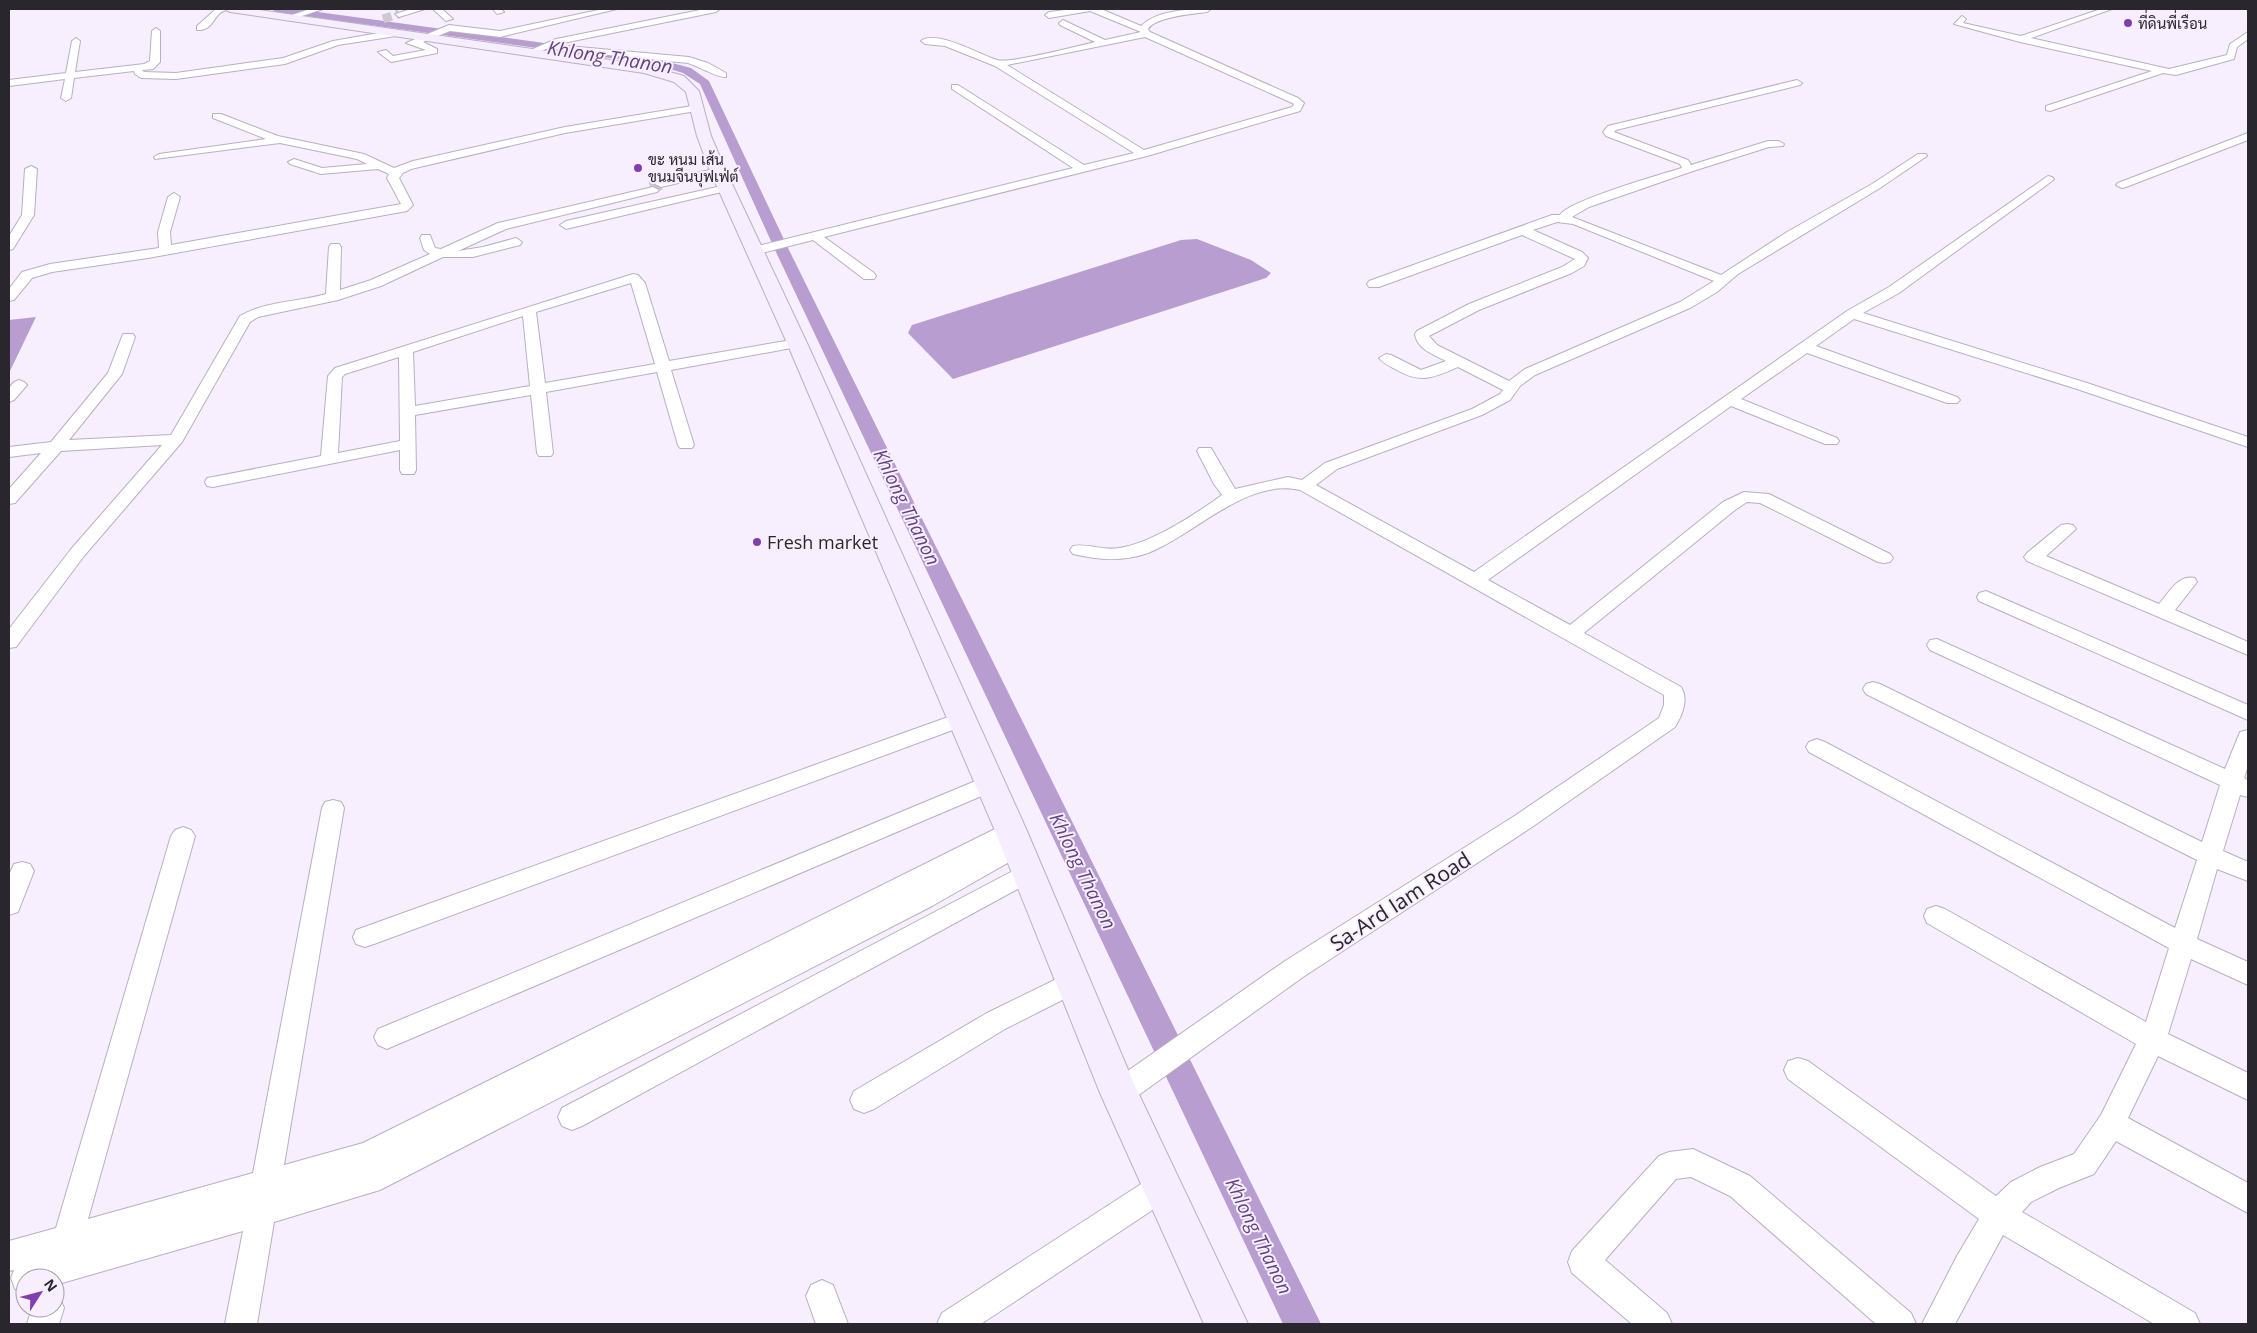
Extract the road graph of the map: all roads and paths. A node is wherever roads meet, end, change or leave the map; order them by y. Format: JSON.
{"nodes":[{"id":1,"x":223,"y":9,"type":"edge"},
{"id":2,"x":422,"y":9,"type":"edge"},
{"id":3,"x":437,"y":9,"type":"edge"},
{"id":4,"x":613,"y":9,"type":"edge"},
{"id":5,"x":716,"y":9,"type":"edge"},
{"id":6,"x":1089,"y":9,"type":"edge"},
{"id":7,"x":1206,"y":9,"type":"edge"},
{"id":8,"x":2108,"y":9,"type":"edge"},
{"id":9,"x":249,"y":10,"type":"edge"},
{"id":10,"x":301,"y":13,"type":"edge"},
{"id":11,"x":1049,"y":15,"type":"dead end"},
{"id":12,"x":449,"y":19,"type":"dead end"},
{"id":13,"x":1962,"y":19,"type":"dead end"},
{"id":14,"x":1063,"y":23,"type":"dead end"},
{"id":15,"x":388,"y":24,"type":"junction"},
{"id":16,"x":200,"y":28,"type":"dead end"},
{"id":17,"x":156,"y":32,"type":"dead end"},
{"id":18,"x":1145,"y":32,"type":"junction"},
{"id":19,"x":2248,"y":35,"type":"edge"},
{"id":20,"x":431,"y":38,"type":"junction"},
{"id":21,"x":2020,"y":39,"type":"junction"},
{"id":22,"x":619,"y":40,"type":"dead end"},
{"id":23,"x":76,"y":41,"type":"dead end"},
{"id":24,"x":925,"y":41,"type":"dead end"},
{"id":25,"x":1104,"y":43,"type":"junction"},
{"id":26,"x":544,"y":50,"type":"junction"},
{"id":27,"x":301,"y":56,"type":"junction"},
{"id":28,"x":397,"y":62,"type":"dead end"},
{"id":29,"x":998,"y":64,"type":"junction"},
{"id":30,"x":149,"y":67,"type":"junction"},
{"id":31,"x":134,"y":70,"type":"junction"},
{"id":32,"x":2162,"y":70,"type":"junction"},
{"id":33,"x":724,"y":75,"type":"dead end"},
{"id":34,"x":69,"y":77,"type":"junction"},
{"id":35,"x":1797,"y":82,"type":"dead end"},
{"id":36,"x":9,"y":83,"type":"edge"},
{"id":37,"x":955,"y":86,"type":"dead end"},
{"id":38,"x":9,"y":87,"type":"edge"},
{"id":39,"x":66,"y":98,"type":"dead end"},
{"id":40,"x":698,"y":108,"type":"junction"},
{"id":41,"x":2050,"y":108,"type":"dead end"},
{"id":42,"x":217,"y":116,"type":"dead end"},
{"id":43,"x":2248,"y":136,"type":"edge"},
{"id":44,"x":280,"y":140,"type":"junction"},
{"id":45,"x":1779,"y":144,"type":"dead end"},
{"id":46,"x":1143,"y":154,"type":"junction"},
{"id":47,"x":1922,"y":156,"type":"dead end"},
{"id":48,"x":159,"y":157,"type":"dead end"},
{"id":49,"x":294,"y":162,"type":"dead end"},
{"id":50,"x":379,"y":166,"type":"junction"},
{"id":51,"x":31,"y":169,"type":"dead end"},
{"id":52,"x":1082,"y":169,"type":"junction"},
{"id":53,"x":1690,"y":169,"type":"junction"},
{"id":54,"x":394,"y":173,"type":"junction"},
{"id":55,"x":721,"y":177,"type":"junction"},
{"id":56,"x":2048,"y":179,"type":"dead end"},
{"id":57,"x":2122,"y":185,"type":"dead end"},
{"id":58,"x":174,"y":197,"type":"dead end"},
{"id":59,"x":1565,"y":218,"type":"junction"},
{"id":60,"x":566,"y":225,"type":"dead end"},
{"id":61,"x":1522,"y":230,"type":"junction"},
{"id":62,"x":815,"y":236,"type":"junction"},
{"id":63,"x":426,"y":238,"type":"dead end"},
{"id":64,"x":516,"y":242,"type":"dead end"},
{"id":65,"x":9,"y":246,"type":"edge"},
{"id":66,"x":335,"y":247,"type":"dead end"},
{"id":67,"x":761,"y":249,"type":"junction"},
{"id":68,"x":165,"y":251,"type":"junction"},
{"id":69,"x":440,"y":253,"type":"junction"},
{"id":70,"x":869,"y":276,"type":"dead end"},
{"id":71,"x":9,"y":278,"type":"edge"},
{"id":72,"x":24,"y":279,"type":"junction"},
{"id":73,"x":1723,"y":280,"type":"junction"},
{"id":74,"x":1374,"y":284,"type":"dead end"},
{"id":75,"x":9,"y":297,"type":"edge"},
{"id":76,"x":333,"y":297,"type":"junction"},
{"id":77,"x":529,"y":310,"type":"junction"},
{"id":78,"x":1852,"y":314,"type":"junction"},
{"id":79,"x":128,"y":337,"type":"dead end"},
{"id":80,"x":797,"y":343,"type":"junction"},
{"id":81,"x":1805,"y":347,"type":"junction"},
{"id":82,"x":406,"y":350,"type":"junction"},
{"id":83,"x":1386,"y":358,"type":"dead end"},
{"id":84,"x":1458,"y":361,"type":"junction"},
{"id":85,"x":664,"y":366,"type":"junction"},
{"id":86,"x":19,"y":385,"type":"dead end"},
{"id":87,"x":1511,"y":388,"type":"junction"},
{"id":88,"x":539,"y":389,"type":"junction"},
{"id":89,"x":9,"y":397,"type":"edge"},
{"id":90,"x":1730,"y":400,"type":"junction"},
{"id":91,"x":1952,"y":400,"type":"dead end"},
{"id":92,"x":407,"y":412,"type":"junction"},
{"id":93,"x":176,"y":439,"type":"junction"},
{"id":94,"x":1831,"y":441,"type":"dead end"},
{"id":95,"x":2248,"y":442,"type":"edge"},
{"id":96,"x":408,"y":444,"type":"junction"},
{"id":97,"x":686,"y":445,"type":"dead end"},
{"id":98,"x":56,"y":446,"type":"junction"},
{"id":99,"x":1205,"y":451,"type":"dead end"},
{"id":100,"x":9,"y":452,"type":"edge"},
{"id":101,"x":546,"y":453,"type":"dead end"},
{"id":102,"x":330,"y":459,"type":"junction"},
{"id":103,"x":408,"y":470,"type":"dead end"},
{"id":104,"x":213,"y":482,"type":"dead end"},
{"id":105,"x":1306,"y":486,"type":"junction"},
{"id":106,"x":1232,"y":496,"type":"junction"},
{"id":107,"x":9,"y":499,"type":"edge"},
{"id":108,"x":2067,"y":529,"type":"dead end"},
{"id":109,"x":1079,"y":550,"type":"dead end"},
{"id":110,"x":1884,"y":558,"type":"dead end"},
{"id":111,"x":1474,"y":581,"type":"junction"},
{"id":112,"x":2188,"y":582,"type":"dead end"},
{"id":113,"x":1986,"y":597,"type":"dead end"},
{"id":114,"x":2163,"y":612,"type":"junction"},
{"id":115,"x":1571,"y":634,"type":"junction"},
{"id":116,"x":9,"y":642,"type":"edge"},
{"id":117,"x":1937,"y":645,"type":"dead end"},
{"id":118,"x":2248,"y":648,"type":"edge"},
{"id":119,"x":1873,"y":689,"type":"dead end"},
{"id":120,"x":2248,"y":713,"type":"edge"},
{"id":121,"x":962,"y":719,"type":"junction"},
{"id":122,"x":2248,"y":736,"type":"edge"},
{"id":123,"x":1817,"y":747,"type":"dead end"},
{"id":124,"x":990,"y":783,"type":"junction"},
{"id":125,"x":2240,"y":786,"type":"edge"},
{"id":126,"x":334,"y":808,"type":"dead end"},
{"id":127,"x":183,"y":836,"type":"dead end"},
{"id":128,"x":1014,"y":839,"type":"junction"},
{"id":129,"x":2210,"y":856,"type":"junction"},
{"id":130,"x":22,"y":871,"type":"dead end"},
{"id":131,"x":1028,"y":872,"type":"junction"},
{"id":132,"x":2248,"y":872,"type":"edge"},
{"id":133,"x":9,"y":905,"type":"edge"},
{"id":134,"x":1936,"y":916,"type":"dead end"},
{"id":135,"x":366,"y":937,"type":"dead end"},
{"id":136,"x":2183,"y":944,"type":"junction"},
{"id":137,"x":2248,"y":974,"type":"edge"},
{"id":138,"x":1073,"y":982,"type":"junction"},
{"id":139,"x":387,"y":1037,"type":"dead end"},
{"id":140,"x":2153,"y":1040,"type":"junction"},
{"id":141,"x":1798,"y":1070,"type":"dead end"},
{"id":142,"x":2248,"y":1087,"type":"edge"},
{"id":143,"x":1119,"y":1093,"type":"junction"},
{"id":144,"x":864,"y":1100,"type":"dead end"},
{"id":145,"x":572,"y":1117,"type":"dead end"},
{"id":146,"x":461,"y":1121,"type":"junction"},
{"id":147,"x":2111,"y":1124,"type":"junction"},
{"id":148,"x":266,"y":1184,"type":"junction"},
{"id":149,"x":1162,"y":1187,"type":"junction"},
{"id":150,"x":2248,"y":1199,"type":"edge"},
{"id":151,"x":262,"y":1211,"type":"junction"},
{"id":152,"x":1998,"y":1215,"type":"junction"},
{"id":153,"x":68,"y":1239,"type":"junction"},
{"id":154,"x":9,"y":1256,"type":"edge"},
{"id":155,"x":59,"y":1268,"type":"edge"},
{"id":156,"x":65,"y":1273,"type":"edge"},
{"id":157,"x":241,"y":1324,"type":"edge"},
{"id":158,"x":953,"y":1324,"type":"edge"},
{"id":159,"x":1226,"y":1324,"type":"edge"},
{"id":160,"x":1656,"y":1324,"type":"edge"},
{"id":161,"x":1900,"y":1324,"type":"edge"},
{"id":162,"x":1938,"y":1324,"type":"edge"},
{"id":163,"x":2184,"y":1324,"type":"edge"}],
"edges":[{"from":1,"to":16,"type":"street"},
{"from":2,"to":15,"type":"street"},
{"from":3,"to":12,"type":"street"},
{"from":4,"to":20,"type":"street"},
{"from":5,"to":26,"type":"street"},
{"from":6,"to":11,"type":"street"},
{"from":6,"to":18,"type":"street"},
{"from":7,"to":18,"type":"street"},
{"from":8,"to":21,"type":"street"},
{"from":9,"to":10,"type":"street"},
{"from":10,"to":15,"type":"street"},
{"from":13,"to":21,"type":"street"},
{"from":14,"to":25,"type":"street"},
{"from":15,"to":20,"type":"street"},
{"from":15,"to":27,"type":"street"},
{"from":17,"to":30,"type":"street"},
{"from":18,"to":25,"type":"street"},
{"from":18,"to":46,"type":"street"},
{"from":19,"to":32,"type":"street"},
{"from":20,"to":26,"type":"street"},
{"from":20,"to":28,"type":"street"},
{"from":21,"to":32,"type":"street"},
{"from":22,"to":26,"type":"street"},
{"from":23,"to":34,"type":"street"},
{"from":24,"to":29,"type":"street"},
{"from":25,"to":29,"type":"street"},
{"from":26,"to":33,"type":"street"},
{"from":26,"to":40,"type":"street"},
{"from":27,"to":30,"type":"street"},
{"from":27,"to":31,"type":"street"},
{"from":29,"to":46,"type":"street"},
{"from":30,"to":31,"type":"street"},
{"from":31,"to":34,"type":"street"},
{"from":32,"to":41,"type":"street"},
{"from":34,"to":36,"type":"street"},
{"from":34,"to":38,"type":"street"},
{"from":34,"to":39,"type":"street"},
{"from":35,"to":53,"type":"street"},
{"from":37,"to":52,"type":"street"},
{"from":40,"to":54,"type":"street"},
{"from":40,"to":55,"type":"street"},
{"from":42,"to":44,"type":"street"},
{"from":43,"to":57,"type":"street"},
{"from":44,"to":48,"type":"street"},
{"from":44,"to":50,"type":"street"},
{"from":45,"to":53,"type":"street"},
{"from":46,"to":52,"type":"street"},
{"from":47,"to":73,"type":"street"},
{"from":49,"to":50,"type":"street"},
{"from":50,"to":54,"type":"street"},
{"from":51,"to":65,"type":"street"},
{"from":52,"to":62,"type":"street"},
{"from":53,"to":59,"type":"street"},
{"from":54,"to":68,"type":"street"},
{"from":55,"to":60,"type":"street"},
{"from":55,"to":67,"type":"street"},
{"from":55,"to":69,"type":"street"},
{"from":56,"to":78,"type":"street"},
{"from":58,"to":68,"type":"street"},
{"from":59,"to":61,"type":"street"},
{"from":59,"to":73,"type":"street"},
{"from":61,"to":74,"type":"street"},
{"from":61,"to":84,"type":"street"},
{"from":62,"to":67,"type":"street"},
{"from":62,"to":70,"type":"street"},
{"from":63,"to":69,"type":"street"},
{"from":64,"to":69,"type":"street"},
{"from":66,"to":76,"type":"street"},
{"from":67,"to":80,"type":"street"},
{"from":68,"to":72,"type":"street"},
{"from":69,"to":76,"type":"street"},
{"from":71,"to":72,"type":"street"},
{"from":72,"to":75,"type":"street"},
{"from":73,"to":87,"type":"street"},
{"from":76,"to":93,"type":"street"},
{"from":77,"to":82,"type":"street"},
{"from":77,"to":85,"type":"street"},
{"from":77,"to":88,"type":"street"},
{"from":78,"to":81,"type":"street"},
{"from":78,"to":95,"type":"street"},
{"from":79,"to":98,"type":"street"},
{"from":80,"to":85,"type":"street"},
{"from":80,"to":121,"type":"street"},
{"from":81,"to":90,"type":"street"},
{"from":81,"to":91,"type":"street"},
{"from":82,"to":92,"type":"street"},
{"from":82,"to":102,"type":"street"},
{"from":83,"to":84,"type":"street"},
{"from":84,"to":87,"type":"street"},
{"from":85,"to":88,"type":"street"},
{"from":85,"to":97,"type":"street"},
{"from":86,"to":89,"type":"street"},
{"from":87,"to":105,"type":"street"},
{"from":88,"to":92,"type":"street"},
{"from":88,"to":101,"type":"street"},
{"from":90,"to":94,"type":"street"},
{"from":90,"to":111,"type":"street"},
{"from":92,"to":96,"type":"street"},
{"from":93,"to":98,"type":"street"},
{"from":93,"to":116,"type":"street"},
{"from":96,"to":102,"type":"street"},
{"from":96,"to":103,"type":"street"},
{"from":98,"to":100,"type":"street"},
{"from":98,"to":107,"type":"street"},
{"from":99,"to":106,"type":"street"},
{"from":102,"to":104,"type":"street"},
{"from":105,"to":106,"type":"street"},
{"from":105,"to":111,"type":"street"},
{"from":106,"to":109,"type":"street"},
{"from":108,"to":114,"type":"street"},
{"from":110,"to":115,"type":"street"},
{"from":111,"to":115,"type":"street"},
{"from":112,"to":114,"type":"street"},
{"from":113,"to":120,"type":"street"},
{"from":114,"to":118,"type":"street"},
{"from":115,"to":143,"type":"street","name":"Sa-Ard Iam Road"},
{"from":117,"to":125,"type":"street"},
{"from":119,"to":129,"type":"street"},
{"from":121,"to":124,"type":"street"},
{"from":121,"to":135,"type":"street"},
{"from":122,"to":125,"type":"street"},
{"from":123,"to":136,"type":"street"},
{"from":124,"to":128,"type":"street"},
{"from":124,"to":139,"type":"street"},
{"from":125,"to":129,"type":"street"},
{"from":126,"to":148,"type":"street"},
{"from":127,"to":153,"type":"street"},
{"from":128,"to":131,"type":"street"},
{"from":128,"to":146,"type":"street"},
{"from":129,"to":132,"type":"street"},
{"from":129,"to":136,"type":"street"},
{"from":130,"to":133,"type":"street"},
{"from":131,"to":138,"type":"street"},
{"from":131,"to":145,"type":"street"},
{"from":134,"to":140,"type":"street"},
{"from":136,"to":137,"type":"street"},
{"from":136,"to":140,"type":"street"},
{"from":138,"to":143,"type":"street"},
{"from":138,"to":144,"type":"street"},
{"from":140,"to":142,"type":"street"},
{"from":140,"to":147,"type":"street"},
{"from":141,"to":152,"type":"street"},
{"from":143,"to":149,"type":"street"},
{"from":146,"to":148,"type":"street"},
{"from":146,"to":151,"type":"street"},
{"from":147,"to":150,"type":"street"},
{"from":147,"to":152,"type":"street"},
{"from":148,"to":151,"type":"street"},
{"from":148,"to":153,"type":"street"},
{"from":149,"to":158,"type":"street"},
{"from":149,"to":159,"type":"street"},
{"from":151,"to":156,"type":"street"},
{"from":151,"to":157,"type":"street"},
{"from":152,"to":162,"type":"street"},
{"from":152,"to":163,"type":"street"},
{"from":153,"to":154,"type":"street"},
{"from":153,"to":155,"type":"street"},
{"from":160,"to":161,"type":"street"}]}
